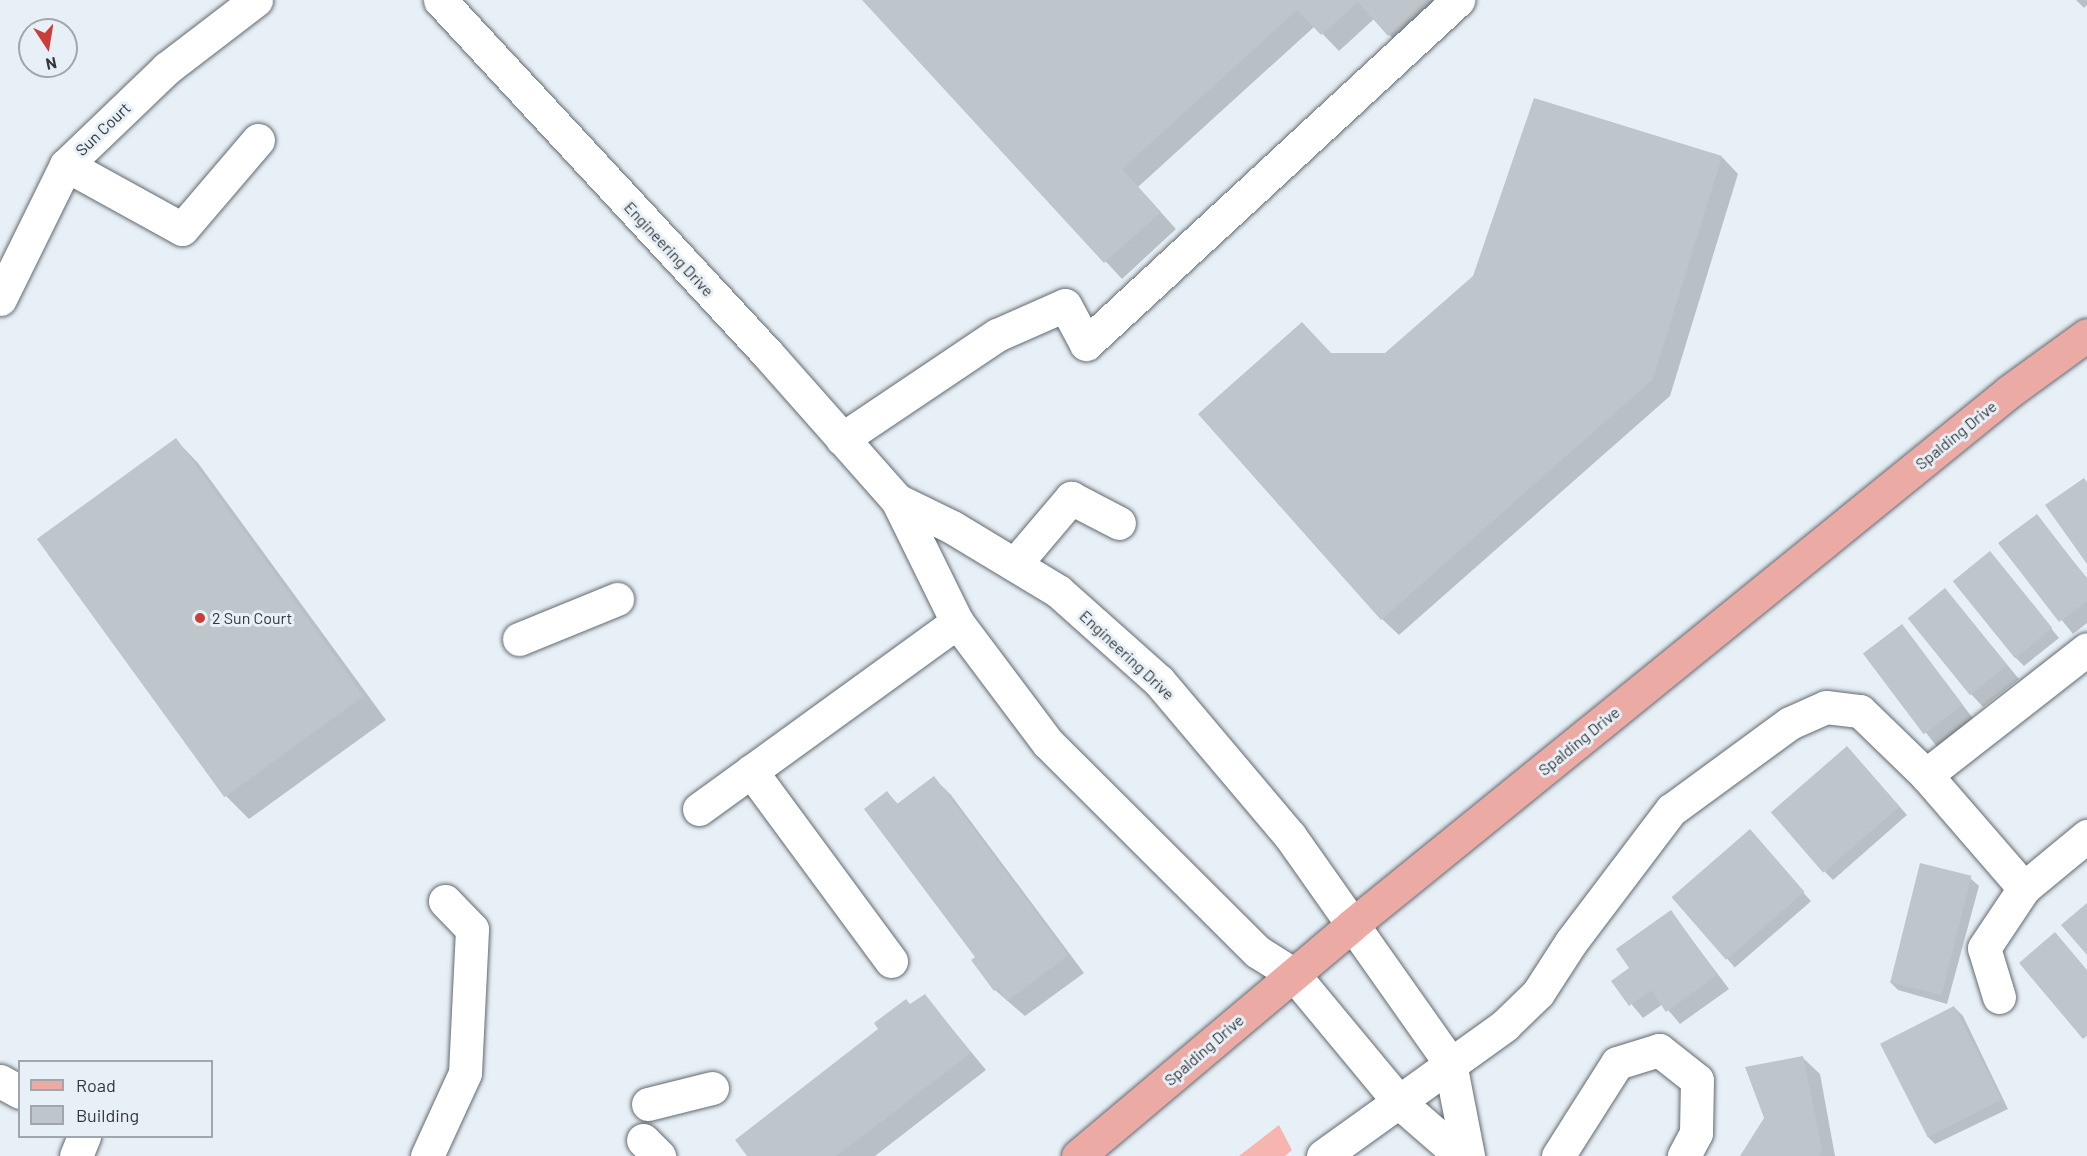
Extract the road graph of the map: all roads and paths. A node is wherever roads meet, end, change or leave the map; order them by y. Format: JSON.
{"nodes":[{"id":1,"x":256,"y":0,"type":"edge"},
{"id":2,"x":440,"y":0,"type":"edge"},
{"id":3,"x":1458,"y":0,"type":"edge"},
{"id":4,"x":258,"y":140,"type":"dead end"},
{"id":5,"x":66,"y":165,"type":"junction"},
{"id":6,"x":0,"y":299,"type":"edge"},
{"id":7,"x":2087,"y":335,"type":"edge"},
{"id":8,"x":842,"y":439,"type":"junction"},
{"id":9,"x":897,"y":500,"type":"junction"},
{"id":10,"x":1119,"y":524,"type":"dead end"},
{"id":11,"x":1015,"y":564,"type":"junction"},
{"id":12,"x":617,"y":599,"type":"dead end"},
{"id":13,"x":957,"y":622,"type":"junction"},
{"id":14,"x":519,"y":639,"type":"dead end"},
{"id":15,"x":2087,"y":649,"type":"edge"},
{"id":16,"x":751,"y":771,"type":"junction"},
{"id":17,"x":1926,"y":775,"type":"junction"},
{"id":18,"x":699,"y":809,"type":"dead end"},
{"id":19,"x":2087,"y":836,"type":"edge"},
{"id":20,"x":2024,"y":888,"type":"junction"},
{"id":21,"x":445,"y":902,"type":"dead end"},
{"id":22,"x":1352,"y":925,"type":"junction"},
{"id":23,"x":891,"y":961,"type":"dead end"},
{"id":24,"x":1293,"y":974,"type":"junction"},
{"id":25,"x":1999,"y":997,"type":"dead end"},
{"id":26,"x":1450,"y":1063,"type":"junction"},
{"id":27,"x":0,"y":1081,"type":"edge"},
{"id":28,"x":712,"y":1088,"type":"dead end"},
{"id":29,"x":18,"y":1091,"type":"edge"},
{"id":30,"x":1400,"y":1103,"type":"junction"},
{"id":31,"x":648,"y":1104,"type":"dead end"},
{"id":32,"x":84,"y":1138,"type":"edge"},
{"id":33,"x":76,"y":1156,"type":"edge"},
{"id":34,"x":427,"y":1156,"type":"edge"},
{"id":35,"x":1078,"y":1156,"type":"edge"},
{"id":36,"x":1323,"y":1156,"type":"edge"},
{"id":37,"x":1461,"y":1156,"type":"edge"},
{"id":38,"x":1468,"y":1156,"type":"edge"},
{"id":39,"x":1558,"y":1156,"type":"edge"},
{"id":40,"x":1684,"y":1156,"type":"edge"}],
"edges":[{"from":1,"to":5,"type":"street","name":"Sun Court"},
{"from":2,"to":8,"type":"street","name":"Engineering Drive"},
{"from":3,"to":8,"type":"street"},
{"from":4,"to":5,"type":"street"},
{"from":5,"to":6,"type":"street","name":"Sun Court"},
{"from":7,"to":22,"type":"main road","name":"Spalding Drive"},
{"from":8,"to":9,"type":"street","name":"Engineering Drive"},
{"from":9,"to":11,"type":"street","name":"Engineering Drive"},
{"from":9,"to":13,"type":"street","name":"Engineering Drive"},
{"from":10,"to":11,"type":"street"},
{"from":11,"to":22,"type":"street","name":"Engineering Drive"},
{"from":12,"to":14,"type":"street"},
{"from":13,"to":16,"type":"street"},
{"from":13,"to":24,"type":"street","name":"Engineering Drive"},
{"from":15,"to":17,"type":"street"},
{"from":16,"to":18,"type":"street"},
{"from":16,"to":23,"type":"street"},
{"from":17,"to":20,"type":"street"},
{"from":17,"to":26,"type":"street"},
{"from":19,"to":20,"type":"street"},
{"from":20,"to":25,"type":"street"},
{"from":21,"to":34,"type":"street"},
{"from":22,"to":24,"type":"main road","name":"Spalding Drive"},
{"from":22,"to":26,"type":"street","name":"Engineering Drive"},
{"from":24,"to":30,"type":"street","name":"Engineering Drive"},
{"from":24,"to":35,"type":"main road","name":"Spalding Drive"},
{"from":26,"to":30,"type":"street"},
{"from":26,"to":38,"type":"street"},
{"from":27,"to":29,"type":"street"},
{"from":28,"to":31,"type":"street"},
{"from":30,"to":36,"type":"street"},
{"from":30,"to":37,"type":"street","name":"Engineering Drive"},
{"from":32,"to":33,"type":"street"},
{"from":39,"to":40,"type":"street"}]}
